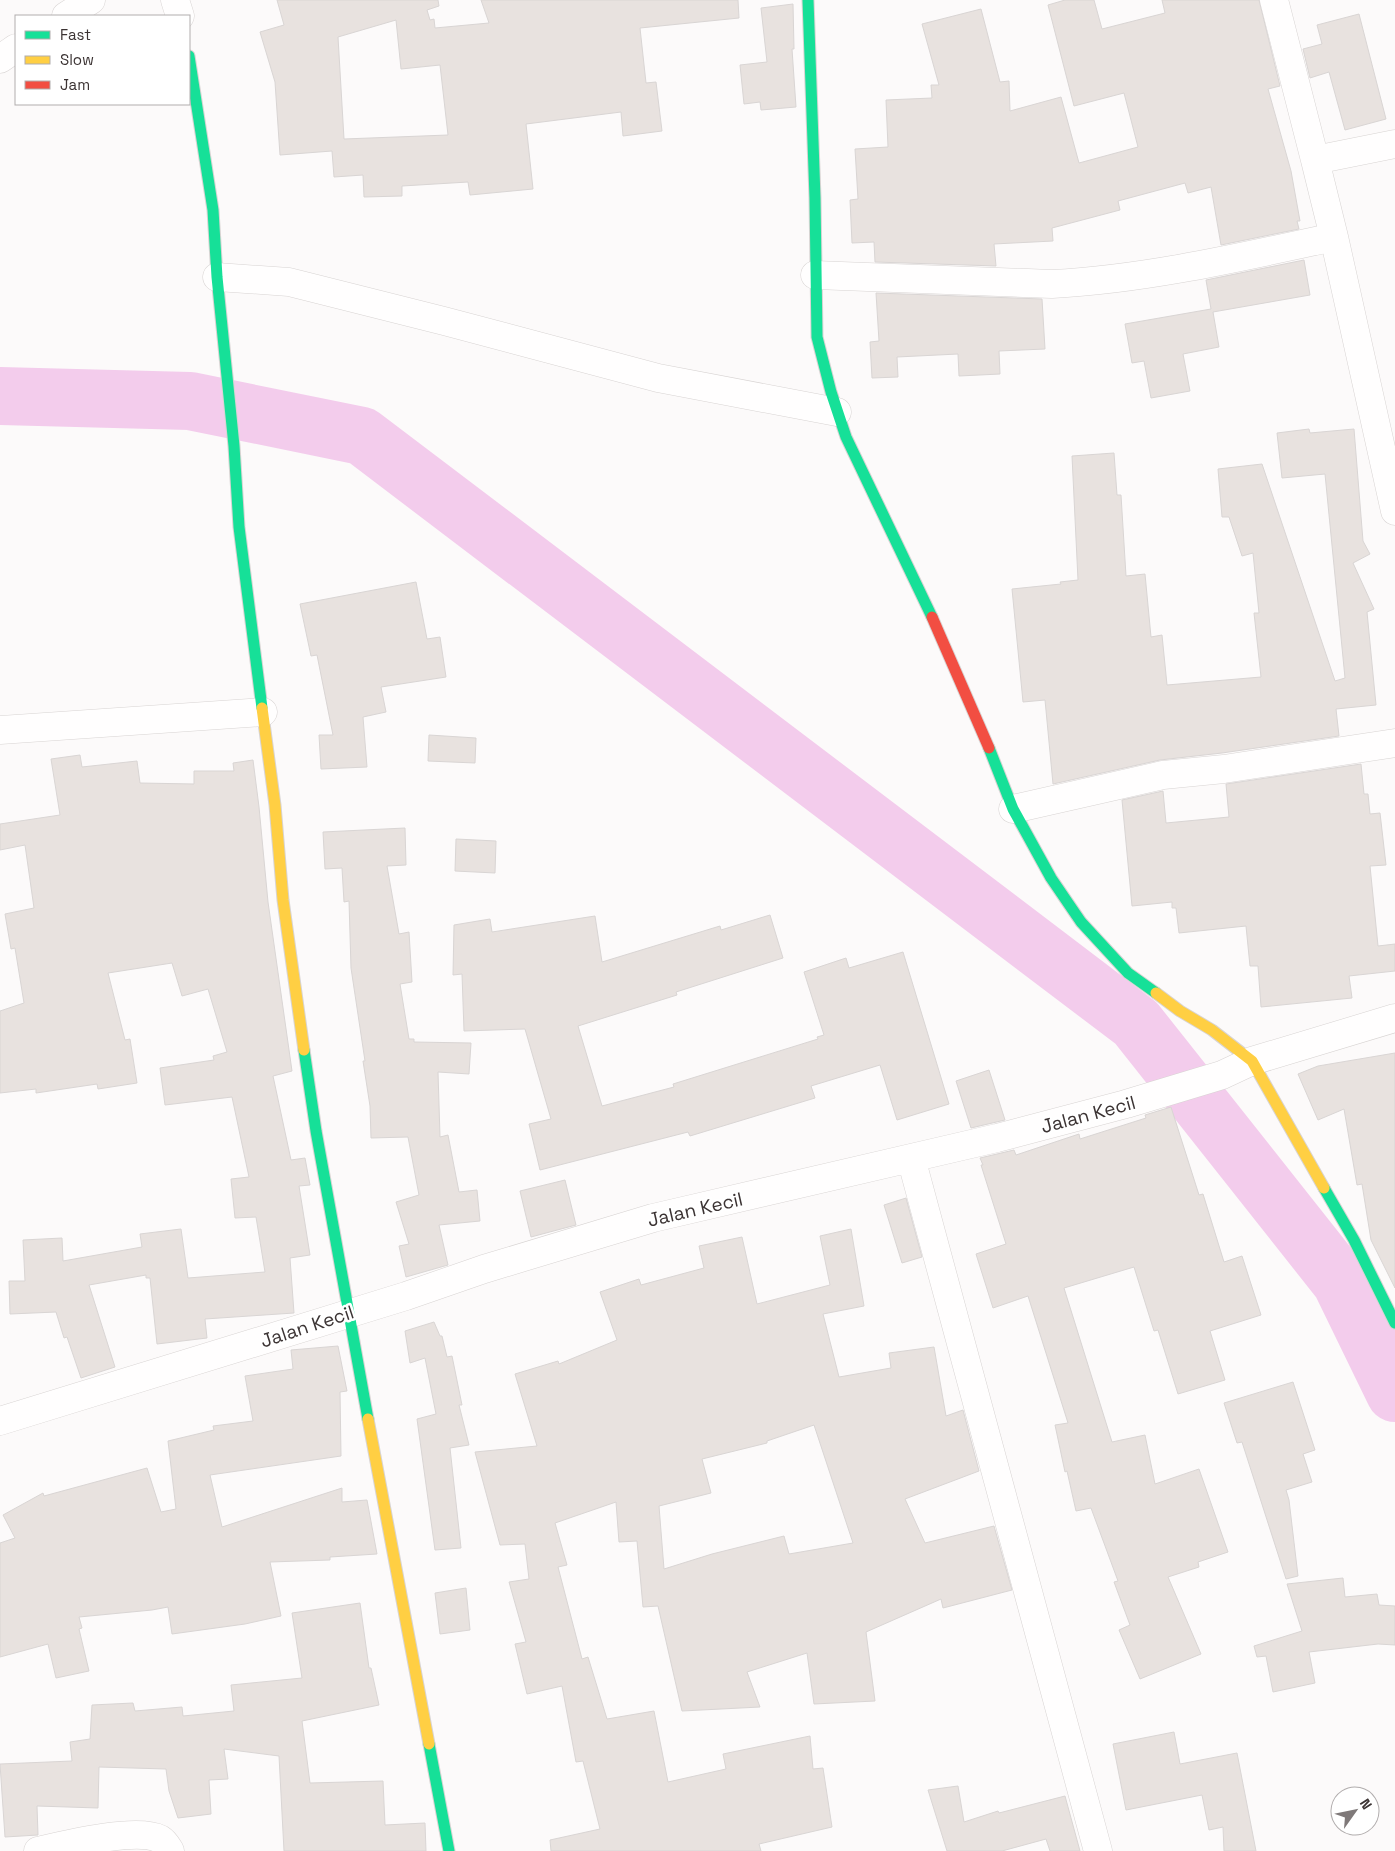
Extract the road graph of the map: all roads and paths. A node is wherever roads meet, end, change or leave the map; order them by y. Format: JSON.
{"nodes":[{"id":1,"x":91,"y":0,"type":"edge"},
{"id":2,"x":175,"y":0,"type":"edge"},
{"id":3,"x":808,"y":0,"type":"edge"},
{"id":4,"x":1274,"y":0,"type":"edge"},
{"id":5,"x":68,"y":15,"type":"edge"},
{"id":6,"x":180,"y":15,"type":"edge"},
{"id":7,"x":15,"y":49,"type":"edge"},
{"id":8,"x":0,"y":59,"type":"edge"},
{"id":9,"x":190,"y":62,"type":"edge"},
{"id":10,"x":1395,"y":144,"type":"edge"},
{"id":11,"x":1315,"y":160,"type":"junction"},
{"id":12,"x":1334,"y":237,"type":"junction"},
{"id":13,"x":815,"y":275,"type":"junction"},
{"id":14,"x":217,"y":277,"type":"junction"},
{"id":15,"x":837,"y":412,"type":"junction"},
{"id":16,"x":1395,"y":511,"type":"edge"},
{"id":17,"x":263,"y":712,"type":"junction"},
{"id":18,"x":0,"y":730,"type":"edge"},
{"id":19,"x":1395,"y":743,"type":"edge"},
{"id":20,"x":1013,"y":809,"type":"junction"},
{"id":21,"x":1395,"y":1018,"type":"edge"},
{"id":22,"x":1252,"y":1061,"type":"junction"},
{"id":23,"x":911,"y":1158,"type":"junction"},
{"id":24,"x":348,"y":1313,"type":"junction"},
{"id":25,"x":1395,"y":1323,"type":"edge"},
{"id":26,"x":0,"y":1422,"type":"edge"},
{"id":27,"x":38,"y":1851,"type":"edge"},
{"id":28,"x":170,"y":1851,"type":"edge"},
{"id":29,"x":449,"y":1851,"type":"edge"},
{"id":30,"x":1098,"y":1851,"type":"edge"}],
"edges":[{"from":1,"to":5,"type":"street"},
{"from":2,"to":6,"type":"street"},
{"from":3,"to":13,"type":"street"},
{"from":4,"to":11,"type":"street"},
{"from":7,"to":8,"type":"street"},
{"from":9,"to":14,"type":"street"},
{"from":10,"to":11,"type":"street"},
{"from":11,"to":12,"type":"street"},
{"from":12,"to":13,"type":"street"},
{"from":12,"to":16,"type":"street"},
{"from":13,"to":15,"type":"street"},
{"from":14,"to":15,"type":"street"},
{"from":14,"to":17,"type":"street"},
{"from":15,"to":20,"type":"street"},
{"from":17,"to":18,"type":"street"},
{"from":17,"to":24,"type":"street"},
{"from":19,"to":20,"type":"street"},
{"from":20,"to":22,"type":"street"},
{"from":21,"to":22,"type":"street","name":"Jalan Kecil"},
{"from":22,"to":23,"type":"street","name":"Jalan Kecil"},
{"from":22,"to":25,"type":"street"},
{"from":23,"to":24,"type":"street","name":"Jalan Kecil"},
{"from":23,"to":30,"type":"street"},
{"from":24,"to":26,"type":"street","name":"Jalan Kecil"},
{"from":24,"to":29,"type":"street"},
{"from":27,"to":28,"type":"street"}]}
